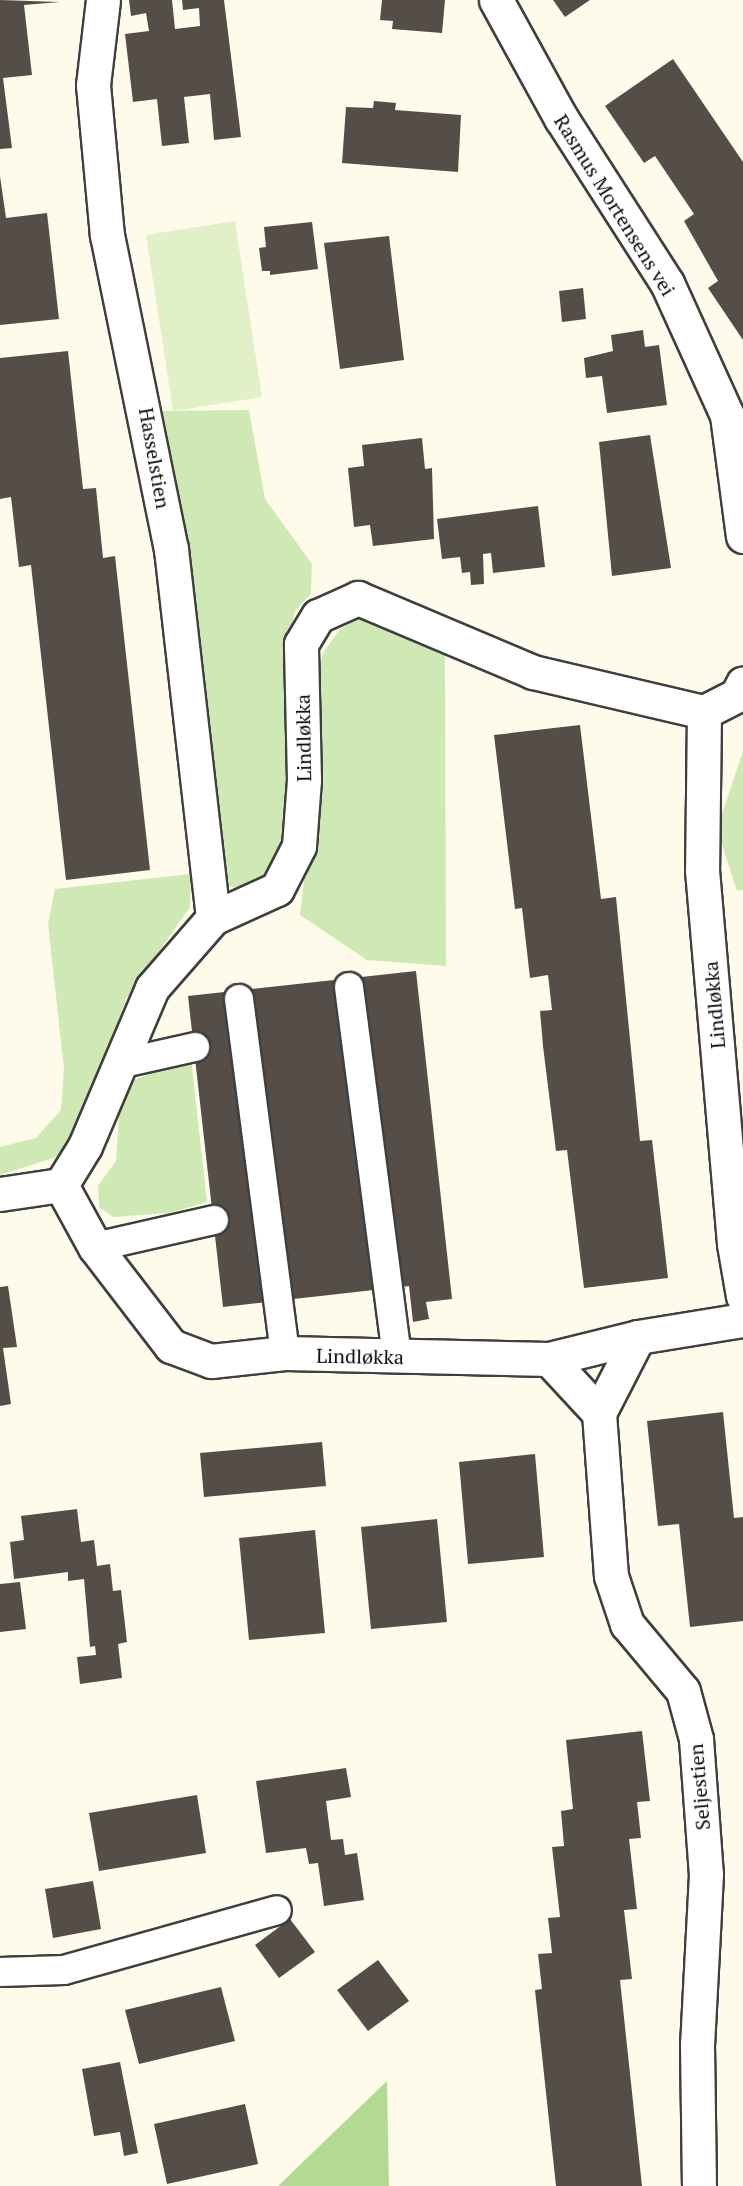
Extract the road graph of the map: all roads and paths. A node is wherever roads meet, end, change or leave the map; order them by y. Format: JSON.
{"nodes":[{"id":1,"x":103,"y":0,"type":"edge"},
{"id":2,"x":496,"y":0,"type":"edge"},
{"id":3,"x":743,"y":536,"type":"edge"},
{"id":4,"x":743,"y":683,"type":"edge"},
{"id":5,"x":704,"y":712,"type":"junction"},
{"id":6,"x":213,"y":918,"type":"junction"},
{"id":7,"x":349,"y":987,"type":"dead end"},
{"id":8,"x":240,"y":999,"type":"dead end"},
{"id":9,"x":195,"y":1047,"type":"dead end"},
{"id":10,"x":119,"y":1064,"type":"junction"},
{"id":11,"x":61,"y":1185,"type":"junction"},
{"id":12,"x":0,"y":1194,"type":"edge"},
{"id":13,"x":214,"y":1220,"type":"dead end"},
{"id":14,"x":95,"y":1247,"type":"junction"},
{"id":15,"x":743,"y":1296,"type":"edge"},
{"id":16,"x":743,"y":1320,"type":"edge"},
{"id":17,"x":638,"y":1337,"type":"junction"},
{"id":18,"x":285,"y":1353,"type":"junction"},
{"id":19,"x":397,"y":1357,"type":"junction"},
{"id":20,"x":549,"y":1359,"type":"junction"},
{"id":21,"x":599,"y":1413,"type":"junction"},
{"id":22,"x":278,"y":1910,"type":"dead end"},
{"id":23,"x":0,"y":1972,"type":"edge"},
{"id":24,"x":699,"y":2186,"type":"edge"}],
"edges":[{"from":1,"to":6,"type":"street","name":"Hasselstien"},
{"from":2,"to":3,"type":"street","name":"Rasmus Mortensens vei"},
{"from":4,"to":5,"type":"street"},
{"from":5,"to":6,"type":"street","name":"Lindløkka"},
{"from":5,"to":15,"type":"street","name":"Lindløkka"},
{"from":6,"to":10,"type":"street","name":"Lindløkka"},
{"from":7,"to":19,"type":"lane"},
{"from":8,"to":18,"type":"lane"},
{"from":9,"to":10,"type":"lane"},
{"from":10,"to":11,"type":"street","name":"Lindløkka"},
{"from":11,"to":12,"type":"street"},
{"from":11,"to":14,"type":"street","name":"Lindløkka"},
{"from":13,"to":14,"type":"lane"},
{"from":14,"to":18,"type":"street","name":"Lindløkka"},
{"from":16,"to":17,"type":"street","name":"Lindløkka"},
{"from":17,"to":20,"type":"street","name":"Lindløkka"},
{"from":17,"to":21,"type":"street"},
{"from":18,"to":19,"type":"street","name":"Lindløkka"},
{"from":19,"to":20,"type":"street","name":"Lindløkka"},
{"from":20,"to":21,"type":"street"},
{"from":21,"to":24,"type":"street","name":"Seljestien"},
{"from":22,"to":23,"type":"lane"}]}
